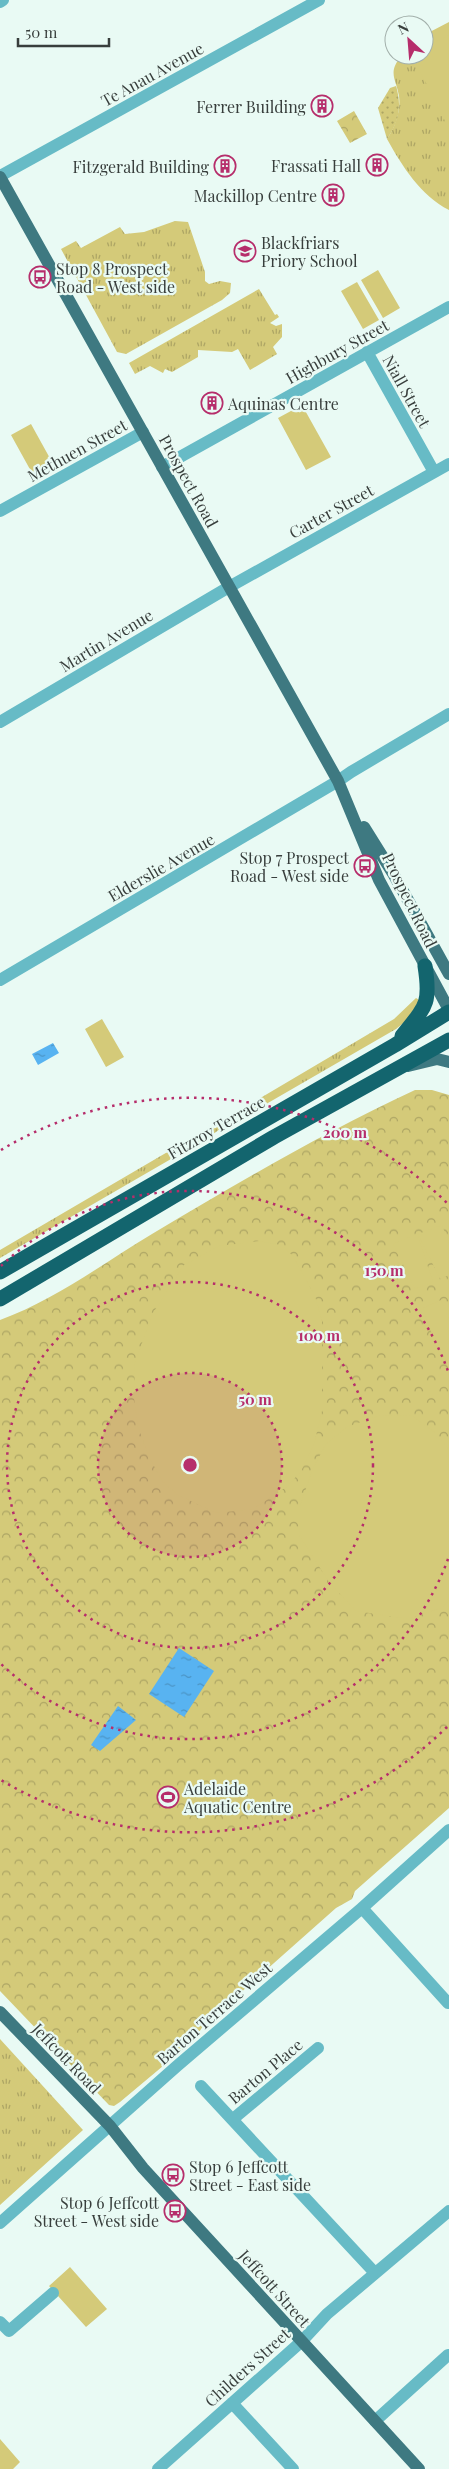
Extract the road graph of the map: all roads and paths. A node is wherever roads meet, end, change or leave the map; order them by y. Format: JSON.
{"nodes":[{"id":1,"x":3,"y":0,"type":"edge"},
{"id":2,"x":319,"y":0,"type":"edge"},
{"id":3,"x":0,"y":2,"type":"edge"},
{"id":4,"x":0,"y":176,"type":"edge"},
{"id":5,"x":449,"y":307,"type":"edge"},
{"id":6,"x":367,"y":352,"type":"junction"},
{"id":7,"x":143,"y":432,"type":"junction"},
{"id":8,"x":449,"y":464,"type":"edge"},
{"id":9,"x":162,"y":467,"type":"junction"},
{"id":10,"x":434,"y":472,"type":"junction"},
{"id":11,"x":0,"y":511,"type":"edge"},
{"id":12,"x":229,"y":587,"type":"junction"},
{"id":13,"x":449,"y":714,"type":"edge"},
{"id":14,"x":0,"y":722,"type":"edge"},
{"id":15,"x":338,"y":781,"type":"junction"},
{"id":16,"x":348,"y":802,"type":"junction"},
{"id":17,"x":444,"y":958,"type":"edge"},
{"id":18,"x":425,"y":966,"type":"junction"},
{"id":19,"x":449,"y":974,"type":"edge"},
{"id":20,"x":0,"y":980,"type":"edge"},
{"id":21,"x":449,"y":1011,"type":"edge"},
{"id":22,"x":449,"y":1040,"type":"edge"},
{"id":23,"x":395,"y":1045,"type":"junction"},
{"id":24,"x":449,"y":1062,"type":"edge"},
{"id":25,"x":400,"y":1067,"type":"junction"},
{"id":26,"x":245,"y":1130,"type":"junction"},
{"id":27,"x":274,"y":1137,"type":"junction"},
{"id":28,"x":168,"y":1201,"type":"junction"},
{"id":29,"x":41,"y":1248,"type":"junction"},
{"id":30,"x":0,"y":1272,"type":"edge"},
{"id":31,"x":20,"y":1287,"type":"junction"},
{"id":32,"x":0,"y":1291,"type":"edge"},
{"id":33,"x":0,"y":1299,"type":"edge"},
{"id":34,"x":449,"y":1830,"type":"edge"},
{"id":35,"x":362,"y":1908,"type":"junction"},
{"id":36,"x":448,"y":2003,"type":"edge"},
{"id":37,"x":0,"y":2012,"type":"edge"},
{"id":38,"x":318,"y":2048,"type":"dead end"},
{"id":39,"x":201,"y":2086,"type":"dead end"},
{"id":40,"x":234,"y":2120,"type":"junction"},
{"id":41,"x":110,"y":2126,"type":"junction"},
{"id":42,"x":449,"y":2212,"type":"edge"},
{"id":43,"x":0,"y":2223,"type":"edge"},
{"id":44,"x":375,"y":2273,"type":"junction"},
{"id":45,"x":53,"y":2293,"type":"dead end"},
{"id":46,"x":0,"y":2322,"type":"edge"},
{"id":47,"x":302,"y":2341,"type":"junction"},
{"id":48,"x":448,"y":2355,"type":"edge"},
{"id":49,"x":232,"y":2403,"type":"junction"},
{"id":50,"x":375,"y":2421,"type":"junction"},
{"id":51,"x":158,"y":2469,"type":"edge"},
{"id":52,"x":293,"y":2469,"type":"edge"},
{"id":53,"x":419,"y":2469,"type":"edge"}],
"edges":[{"from":1,"to":3,"type":"street"},
{"from":2,"to":4,"type":"street","name":"Te Anau Avenue"},
{"from":4,"to":7,"type":"main road","name":"Prospect Road"},
{"from":5,"to":6,"type":"street","name":"Highbury Street"},
{"from":6,"to":9,"type":"street","name":"Highbury Street"},
{"from":6,"to":10,"type":"street","name":"Niall Street"},
{"from":7,"to":9,"type":"main road","name":"Prospect Road"},
{"from":7,"to":11,"type":"street","name":"Methuen Street"},
{"from":8,"to":10,"type":"street","name":"Carter Street"},
{"from":9,"to":12,"type":"main road","name":"Prospect Road"},
{"from":10,"to":12,"type":"street","name":"Carter Street"},
{"from":12,"to":14,"type":"street","name":"Martin Avenue"},
{"from":12,"to":15,"type":"main road","name":"Prospect Road"},
{"from":13,"to":15,"type":"street","name":"Elderslie Avenue"},
{"from":15,"to":16,"type":"main road","name":"Prospect Road"},
{"from":15,"to":20,"type":"street","name":"Elderslie Avenue"},
{"from":16,"to":17,"type":"main road","name":"Prospect Road"},
{"from":16,"to":18,"type":"main road","name":"Prospect Road"},
{"from":17,"to":19,"type":"main road","name":"Prospect Road"},
{"from":18,"to":21,"type":"main road","name":"Prospect Road"},
{"from":18,"to":23,"type":"highway"},
{"from":21,"to":23,"type":"highway","name":"Fitzroy Terrace"},
{"from":22,"to":25,"type":"highway"},
{"from":23,"to":26,"type":"highway","name":"Fitzroy Terrace"},
{"from":24,"to":25,"type":"main road"},
{"from":25,"to":27,"type":"highway"},
{"from":26,"to":27,"type":"highway"},
{"from":26,"to":29,"type":"highway","name":"Fitzroy Terrace"},
{"from":27,"to":28,"type":"highway"},
{"from":28,"to":29,"type":"highway"},
{"from":28,"to":31,"type":"highway"},
{"from":29,"to":30,"type":"highway","name":"Fitzroy Terrace"},
{"from":31,"to":32,"type":"highway"},
{"from":31,"to":33,"type":"highway"},
{"from":34,"to":35,"type":"street","name":"Barton Terrace West"},
{"from":35,"to":36,"type":"street"},
{"from":35,"to":41,"type":"street","name":"Barton Terrace West"},
{"from":37,"to":41,"type":"main road","name":"Jeffcott Road"},
{"from":38,"to":40,"type":"street","name":"Barton Place"},
{"from":39,"to":40,"type":"street"},
{"from":40,"to":44,"type":"street"},
{"from":41,"to":43,"type":"street","name":"Barton Terrace West"},
{"from":41,"to":47,"type":"main road","name":"Jeffcott Street"},
{"from":42,"to":44,"type":"street","name":"Childers Street"},
{"from":44,"to":47,"type":"street","name":"Childers Street"},
{"from":45,"to":46,"type":"street"},
{"from":47,"to":49,"type":"street","name":"Childers Street"},
{"from":47,"to":50,"type":"main road","name":"Jeffcott Street"},
{"from":48,"to":50,"type":"street"},
{"from":49,"to":51,"type":"street","name":"Childers Street"},
{"from":49,"to":52,"type":"street"},
{"from":50,"to":53,"type":"main road","name":"Jeffcott Street"}]}
